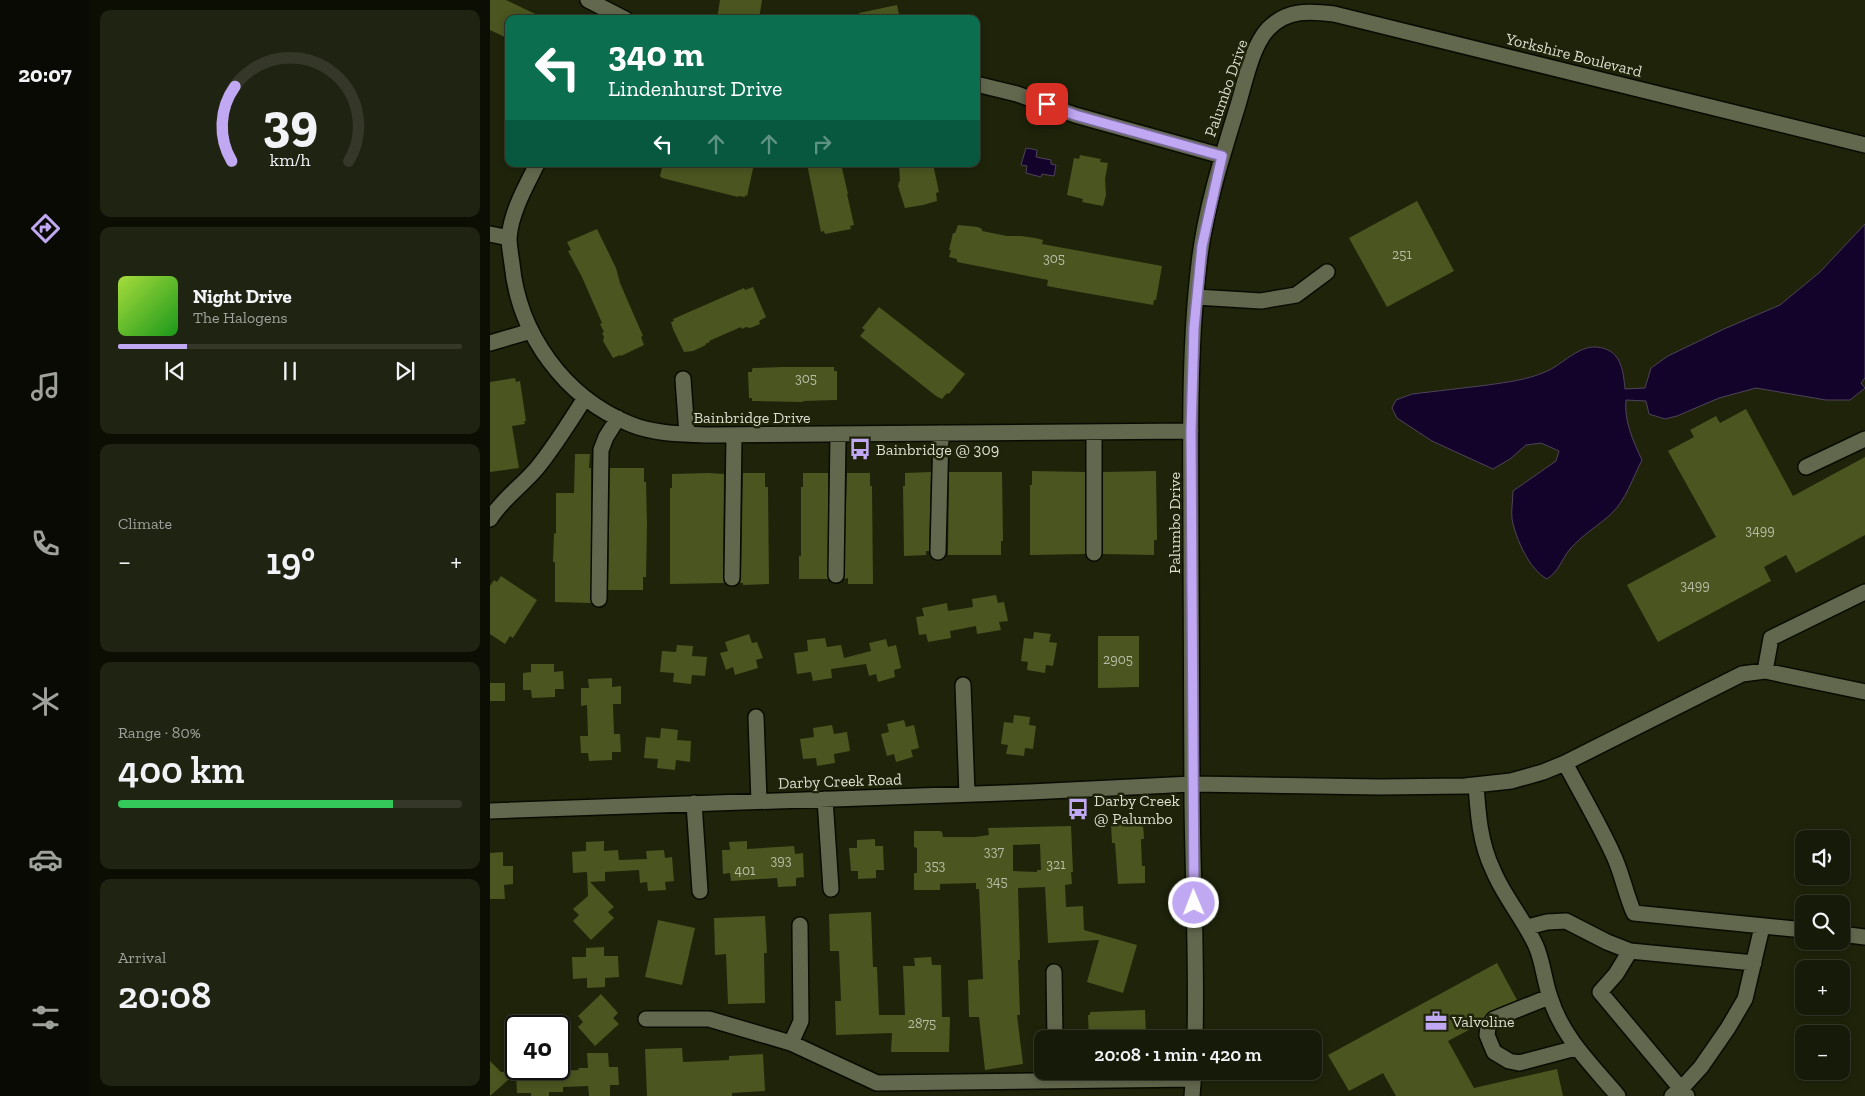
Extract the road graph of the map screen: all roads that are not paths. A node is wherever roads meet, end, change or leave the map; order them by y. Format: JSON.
{"nodes":[{"id":1,"x":588,"y":0,"type":"edge"},
{"id":2,"x":609,"y":15,"type":"edge"},
{"id":3,"x":1276,"y":22,"type":"joint"},
{"id":4,"x":980,"y":85,"type":"edge"},
{"id":5,"x":1865,"y":145,"type":"edge"},
{"id":6,"x":1222,"y":156,"type":"junction"},
{"id":7,"x":537,"y":167,"type":"edge"},
{"id":8,"x":490,"y":234,"type":"edge"},
{"id":9,"x":509,"y":238,"type":"junction"},
{"id":10,"x":1327,"y":272,"type":"dead end"},
{"id":11,"x":1196,"y":297,"type":"junction"},
{"id":12,"x":531,"y":331,"type":"junction"},
{"id":13,"x":490,"y":343,"type":"edge"},
{"id":14,"x":683,"y":379,"type":"dead end"},
{"id":15,"x":585,"y":398,"type":"junction"},
{"id":16,"x":618,"y":418,"type":"junction"},
{"id":17,"x":1191,"y":431,"type":"junction"},
{"id":18,"x":1094,"y":432,"type":"junction"},
{"id":19,"x":941,"y":433,"type":"junction"},
{"id":20,"x":687,"y":434,"type":"junction"},
{"id":21,"x":734,"y":434,"type":"junction"},
{"id":22,"x":838,"y":434,"type":"junction"},
{"id":23,"x":1865,"y":439,"type":"edge"},
{"id":24,"x":1806,"y":466,"type":"dead end"},
{"id":25,"x":490,"y":519,"type":"edge"},
{"id":26,"x":938,"y":552,"type":"dead end"},
{"id":27,"x":1094,"y":553,"type":"dead end"},
{"id":28,"x":836,"y":575,"type":"dead end"},
{"id":29,"x":732,"y":578,"type":"dead end"},
{"id":30,"x":1865,"y":592,"type":"edge"},
{"id":31,"x":599,"y":599,"type":"dead end"},
{"id":32,"x":1764,"y":671,"type":"junction"},
{"id":33,"x":963,"y":685,"type":"dead end"},
{"id":34,"x":1865,"y":692,"type":"edge"},
{"id":35,"x":756,"y":717,"type":"dead end"},
{"id":36,"x":1565,"y":763,"type":"junction"},
{"id":37,"x":1192,"y":784,"type":"junction"},
{"id":38,"x":1476,"y":785,"type":"junction"},
{"id":39,"x":967,"y":794,"type":"junction"},
{"id":40,"x":825,"y":799,"type":"junction"},
{"id":41,"x":759,"y":801,"type":"junction"},
{"id":42,"x":694,"y":803,"type":"junction"},
{"id":43,"x":490,"y":811,"type":"edge"},
{"id":44,"x":831,"y":889,"type":"dead end"},
{"id":45,"x":700,"y":891,"type":"dead end"},
{"id":46,"x":800,"y":925,"type":"dead end"},
{"id":47,"x":1762,"y":927,"type":"junction"},
{"id":48,"x":1528,"y":928,"type":"junction"},
{"id":49,"x":1795,"y":929,"type":"edge"},
{"id":50,"x":1850,"y":935,"type":"edge"},
{"id":51,"x":1865,"y":937,"type":"edge"},
{"id":52,"x":1630,"y":951,"type":"junction"},
{"id":53,"x":1754,"y":963,"type":"junction"},
{"id":54,"x":1054,"y":972,"type":"dead end"},
{"id":55,"x":1549,"y":997,"type":"junction"},
{"id":56,"x":646,"y":1019,"type":"dead end"},
{"id":57,"x":1055,"y":1030,"type":"edge"},
{"id":58,"x":1195,"y":1030,"type":"edge"},
{"id":59,"x":791,"y":1043,"type":"junction"},
{"id":60,"x":1576,"y":1048,"type":"junction"},
{"id":61,"x":1034,"y":1077,"type":"edge"},
{"id":62,"x":1194,"y":1080,"type":"edge"},
{"id":63,"x":1680,"y":1094,"type":"edge"},
{"id":64,"x":1192,"y":1096,"type":"edge"},
{"id":65,"x":1618,"y":1096,"type":"edge"}],
"edges":[{"from":1,"to":2,"type":"street"},
{"from":3,"to":5,"type":"street","name":"Yorkshire Boulevard"},
{"from":3,"to":6,"type":"street","name":"Palumbo Drive"},
{"from":4,"to":6,"type":"street"},
{"from":6,"to":11,"type":"street","name":"Palumbo Drive"},
{"from":7,"to":9,"type":"street","name":"Bainbridge Drive"},
{"from":8,"to":9,"type":"street"},
{"from":9,"to":12,"type":"street","name":"Bainbridge Drive"},
{"from":10,"to":11,"type":"street"},
{"from":11,"to":17,"type":"street","name":"Palumbo Drive"},
{"from":12,"to":13,"type":"street"},
{"from":12,"to":15,"type":"street","name":"Bainbridge Drive"},
{"from":14,"to":20,"type":"street"},
{"from":15,"to":16,"type":"street","name":"Bainbridge Drive"},
{"from":15,"to":25,"type":"street"},
{"from":16,"to":20,"type":"street","name":"Bainbridge Drive"},
{"from":16,"to":31,"type":"street"},
{"from":17,"to":18,"type":"street","name":"Bainbridge Drive"},
{"from":17,"to":37,"type":"street","name":"Palumbo Drive"},
{"from":18,"to":19,"type":"street","name":"Bainbridge Drive"},
{"from":18,"to":27,"type":"street"},
{"from":19,"to":22,"type":"street","name":"Bainbridge Drive"},
{"from":19,"to":26,"type":"street"},
{"from":20,"to":21,"type":"street","name":"Bainbridge Drive"},
{"from":21,"to":22,"type":"street","name":"Bainbridge Drive"},
{"from":21,"to":29,"type":"street"},
{"from":22,"to":28,"type":"street"},
{"from":23,"to":24,"type":"street"},
{"from":30,"to":32,"type":"street"},
{"from":32,"to":34,"type":"street"},
{"from":32,"to":36,"type":"street","name":"Darby Creek Road"},
{"from":33,"to":39,"type":"street"},
{"from":35,"to":41,"type":"street"},
{"from":36,"to":38,"type":"street","name":"Darby Creek Road"},
{"from":36,"to":47,"type":"street"},
{"from":37,"to":38,"type":"street","name":"Darby Creek Road"},
{"from":37,"to":39,"type":"street","name":"Darby Creek Road"},
{"from":37,"to":58,"type":"street","name":"Palumbo Drive"},
{"from":38,"to":48,"type":"street"},
{"from":39,"to":40,"type":"street","name":"Darby Creek Road"},
{"from":40,"to":41,"type":"street","name":"Darby Creek Road"},
{"from":40,"to":44,"type":"street"},
{"from":41,"to":42,"type":"street","name":"Darby Creek Road"},
{"from":42,"to":43,"type":"street","name":"Darby Creek Road"},
{"from":42,"to":45,"type":"street"},
{"from":46,"to":59,"type":"street"},
{"from":47,"to":49,"type":"street"},
{"from":47,"to":53,"type":"street"},
{"from":48,"to":52,"type":"street"},
{"from":48,"to":55,"type":"street"},
{"from":50,"to":51,"type":"street"},
{"from":52,"to":53,"type":"street"},
{"from":52,"to":63,"type":"street"},
{"from":53,"to":63,"type":"street"},
{"from":54,"to":57,"type":"street"},
{"from":55,"to":60,"type":"street"},
{"from":55,"to":60,"type":"street"},
{"from":56,"to":59,"type":"street"},
{"from":59,"to":61,"type":"street"},
{"from":60,"to":65,"type":"street"},
{"from":62,"to":64,"type":"street"}]}
